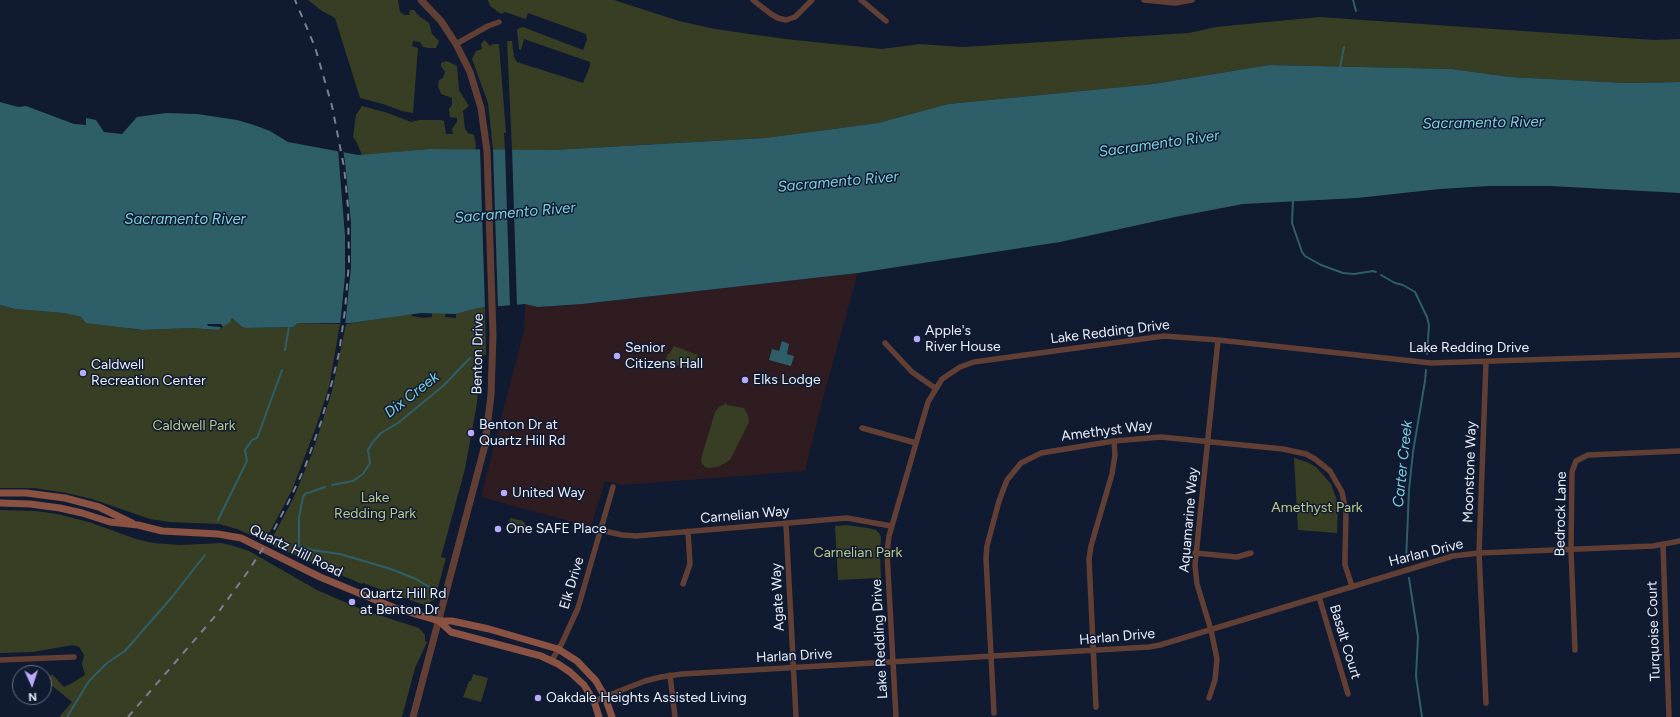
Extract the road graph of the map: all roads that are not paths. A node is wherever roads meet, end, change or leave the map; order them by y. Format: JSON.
{"nodes":[{"id":1,"x":421,"y":0,"type":"edge"},
{"id":2,"x":753,"y":0,"type":"edge"},
{"id":3,"x":812,"y":0,"type":"edge"},
{"id":4,"x":861,"y":0,"type":"edge"},
{"id":5,"x":1144,"y":0,"type":"edge"},
{"id":6,"x":1192,"y":0,"type":"edge"},
{"id":7,"x":886,"y":21,"type":"dead end"},
{"id":8,"x":500,"y":22,"type":"dead end"},
{"id":9,"x":456,"y":44,"type":"junction"},
{"id":10,"x":1218,"y":340,"type":"junction"},
{"id":11,"x":885,"y":343,"type":"dead end"},
{"id":12,"x":1680,"y":354,"type":"edge"},
{"id":13,"x":1486,"y":362,"type":"junction"},
{"id":14,"x":935,"y":388,"type":"junction"},
{"id":15,"x":862,"y":428,"type":"dead end"},
{"id":16,"x":1114,"y":441,"type":"junction"},
{"id":17,"x":1208,"y":442,"type":"junction"},
{"id":18,"x":916,"y":443,"type":"junction"},
{"id":19,"x":1680,"y":452,"type":"edge"},
{"id":20,"x":613,"y":487,"type":"dead end"},
{"id":21,"x":0,"y":493,"type":"edge"},
{"id":22,"x":0,"y":503,"type":"edge"},
{"id":23,"x":786,"y":524,"type":"junction"},
{"id":24,"x":138,"y":525,"type":"junction"},
{"id":25,"x":892,"y":526,"type":"junction"},
{"id":26,"x":600,"y":530,"type":"junction"},
{"id":27,"x":688,"y":531,"type":"junction"},
{"id":28,"x":1680,"y":541,"type":"edge"},
{"id":29,"x":1662,"y":545,"type":"junction"},
{"id":30,"x":1571,"y":550,"type":"junction"},
{"id":31,"x":1196,"y":553,"type":"junction"},
{"id":32,"x":1251,"y":553,"type":"dead end"},
{"id":33,"x":1479,"y":553,"type":"junction"},
{"id":34,"x":683,"y":584,"type":"dead end"},
{"id":35,"x":1352,"y":586,"type":"junction"},
{"id":36,"x":1319,"y":597,"type":"junction"},
{"id":37,"x":439,"y":621,"type":"junction"},
{"id":38,"x":1211,"y":630,"type":"junction"},
{"id":39,"x":558,"y":649,"type":"junction"},
{"id":40,"x":1575,"y":650,"type":"dead end"},
{"id":41,"x":1093,"y":651,"type":"junction"},
{"id":42,"x":74,"y":657,"type":"dead end"},
{"id":43,"x":991,"y":657,"type":"junction"},
{"id":44,"x":0,"y":660,"type":"edge"},
{"id":45,"x":552,"y":660,"type":"junction"},
{"id":46,"x":893,"y":662,"type":"junction"},
{"id":47,"x":794,"y":668,"type":"junction"},
{"id":48,"x":670,"y":675,"type":"junction"},
{"id":49,"x":1348,"y":694,"type":"dead end"},
{"id":50,"x":605,"y":697,"type":"junction"},
{"id":51,"x":1209,"y":698,"type":"dead end"},
{"id":52,"x":594,"y":701,"type":"junction"},
{"id":53,"x":1486,"y":703,"type":"dead end"},
{"id":54,"x":1096,"y":707,"type":"dead end"},
{"id":55,"x":994,"y":712,"type":"dead end"},
{"id":56,"x":413,"y":717,"type":"edge"},
{"id":57,"x":599,"y":717,"type":"edge"},
{"id":58,"x":612,"y":717,"type":"edge"},
{"id":59,"x":675,"y":717,"type":"edge"},
{"id":60,"x":796,"y":717,"type":"edge"},
{"id":61,"x":896,"y":717,"type":"edge"},
{"id":62,"x":1669,"y":717,"type":"edge"}],
"edges":[{"from":1,"to":9,"type":"street","name":"Benton Drive"},
{"from":2,"to":3,"type":"street"},
{"from":4,"to":7,"type":"street"},
{"from":5,"to":6,"type":"street"},
{"from":8,"to":9,"type":"street"},
{"from":9,"to":37,"type":"street","name":"Benton Drive"},
{"from":10,"to":13,"type":"street","name":"Lake Redding Drive"},
{"from":10,"to":14,"type":"street","name":"Lake Redding Drive"},
{"from":10,"to":17,"type":"street","name":"Aquamarine Way"},
{"from":11,"to":14,"type":"street"},
{"from":12,"to":13,"type":"street","name":"Lake Redding Drive"},
{"from":13,"to":33,"type":"street","name":"Moonstone Way"},
{"from":14,"to":18,"type":"street","name":"Lake Redding Drive"},
{"from":15,"to":18,"type":"street"},
{"from":16,"to":17,"type":"street","name":"Amethyst Way"},
{"from":16,"to":41,"type":"street"},
{"from":16,"to":43,"type":"street","name":"Amethyst Way"},
{"from":17,"to":31,"type":"street","name":"Aquamarine Way"},
{"from":17,"to":35,"type":"street","name":"Amethyst Way"},
{"from":18,"to":25,"type":"street","name":"Lake Redding Drive"},
{"from":19,"to":30,"type":"street","name":"Bedrock Lane"},
{"from":20,"to":26,"type":"street","name":"Elk Drive"},
{"from":21,"to":24,"type":"main road","name":"Quartz Hill Road"},
{"from":22,"to":24,"type":"main road","name":"Quartz Hill Road"},
{"from":23,"to":25,"type":"street","name":"Carnelian Way"},
{"from":23,"to":27,"type":"street","name":"Carnelian Way"},
{"from":23,"to":47,"type":"street","name":"Agate Way"},
{"from":24,"to":37,"type":"main road","name":"Quartz Hill Road"},
{"from":25,"to":46,"type":"street","name":"Lake Redding Drive"},
{"from":26,"to":27,"type":"street","name":"Carnelian Way"},
{"from":26,"to":39,"type":"street","name":"Elk Drive"},
{"from":27,"to":34,"type":"street"},
{"from":28,"to":29,"type":"street","name":"Harlan Drive"},
{"from":29,"to":30,"type":"street","name":"Harlan Drive"},
{"from":29,"to":62,"type":"street","name":"Turquoise Court"},
{"from":30,"to":33,"type":"street","name":"Harlan Drive"},
{"from":30,"to":40,"type":"street","name":"Bedrock Lane"},
{"from":31,"to":32,"type":"street"},
{"from":31,"to":38,"type":"street","name":"Aquamarine Way"},
{"from":33,"to":35,"type":"street","name":"Harlan Drive"},
{"from":33,"to":53,"type":"street","name":"Moonstone Way"},
{"from":35,"to":36,"type":"street","name":"Harlan Drive"},
{"from":36,"to":38,"type":"street","name":"Harlan Drive"},
{"from":36,"to":49,"type":"street","name":"Basalt Court"},
{"from":37,"to":39,"type":"main road","name":"Quartz Hill Road"},
{"from":37,"to":45,"type":"main road","name":"Quartz Hill Road"},
{"from":37,"to":56,"type":"street","name":"Benton Drive"},
{"from":38,"to":41,"type":"street","name":"Harlan Drive"},
{"from":38,"to":51,"type":"street","name":"Aquamarine Way"},
{"from":39,"to":45,"type":"street","name":"Elk Drive"},
{"from":39,"to":50,"type":"main road","name":"Quartz Hill Road"},
{"from":41,"to":43,"type":"street","name":"Harlan Drive"},
{"from":41,"to":54,"type":"street"},
{"from":42,"to":44,"type":"street"},
{"from":43,"to":46,"type":"street","name":"Harlan Drive"},
{"from":43,"to":55,"type":"street","name":"Amethyst Way"},
{"from":45,"to":52,"type":"main road","name":"Quartz Hill Road"},
{"from":46,"to":47,"type":"street","name":"Harlan Drive"},
{"from":46,"to":61,"type":"street","name":"Lake Redding Drive"},
{"from":47,"to":48,"type":"street","name":"Harlan Drive"},
{"from":47,"to":60,"type":"street","name":"Agate Way"},
{"from":48,"to":50,"type":"street","name":"Harlan Drive"},
{"from":48,"to":59,"type":"street"},
{"from":50,"to":52,"type":"street","name":"Harlan Drive"},
{"from":50,"to":58,"type":"main road","name":"Quartz Hill Road"},
{"from":52,"to":57,"type":"main road","name":"Quartz Hill Road"}]}
